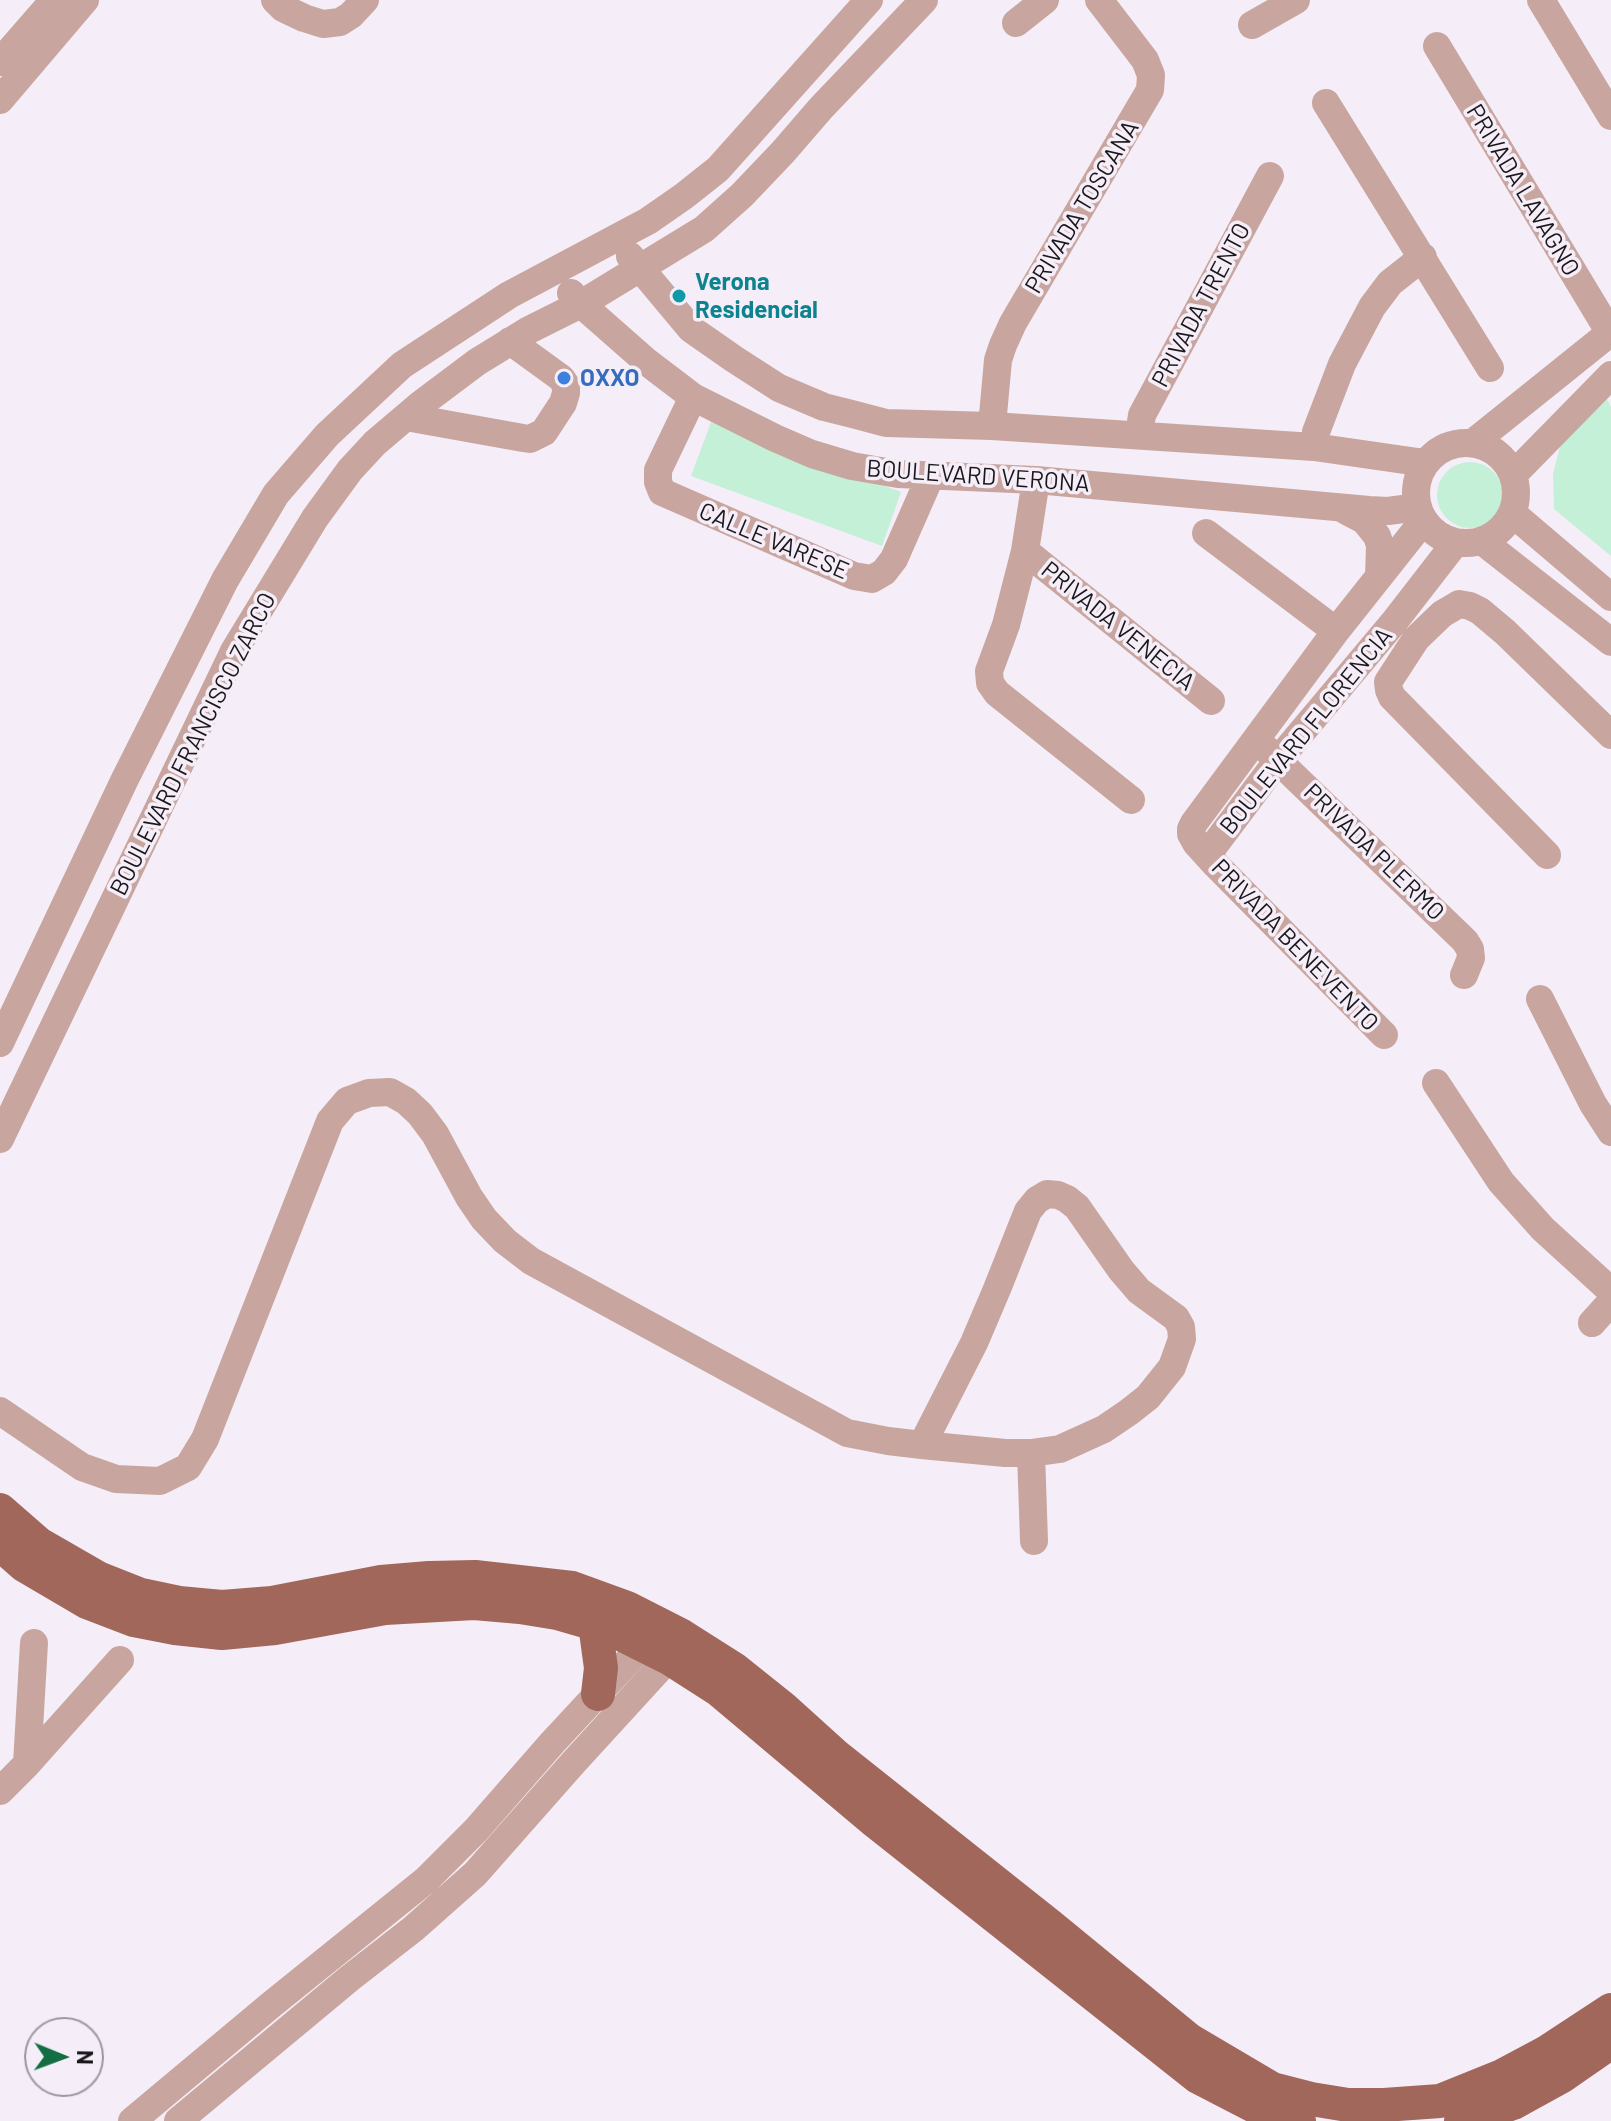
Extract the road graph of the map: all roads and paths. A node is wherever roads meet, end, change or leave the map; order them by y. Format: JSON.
{"nodes":[{"id":1,"x":54,"y":0,"type":"edge"},
{"id":2,"x":85,"y":0,"type":"edge"},
{"id":3,"x":275,"y":0,"type":"edge"},
{"id":4,"x":365,"y":0,"type":"edge"},
{"id":5,"x":869,"y":0,"type":"edge"},
{"id":6,"x":924,"y":0,"type":"edge"},
{"id":7,"x":1045,"y":0,"type":"edge"},
{"id":8,"x":1099,"y":0,"type":"edge"},
{"id":9,"x":1296,"y":0,"type":"edge"},
{"id":10,"x":1541,"y":0,"type":"edge"},
{"id":11,"x":1016,"y":23,"type":"dead end"},
{"id":12,"x":1252,"y":25,"type":"dead end"},
{"id":13,"x":1437,"y":46,"type":"dead end"},
{"id":14,"x":0,"y":62,"type":"edge"},
{"id":15,"x":0,"y":100,"type":"edge"},
{"id":16,"x":1326,"y":103,"type":"dead end"},
{"id":17,"x":1611,"y":116,"type":"edge"},
{"id":18,"x":1270,"y":176,"type":"dead end"},
{"id":19,"x":615,"y":238,"type":"junction"},
{"id":20,"x":1423,"y":257,"type":"junction"},
{"id":21,"x":640,"y":268,"type":"junction"},
{"id":22,"x":552,"y":271,"type":"junction"},
{"id":23,"x":581,"y":304,"type":"junction"},
{"id":24,"x":1610,"y":332,"type":"edge"},
{"id":25,"x":510,"y":341,"type":"junction"},
{"id":26,"x":1585,"y":354,"type":"junction"},
{"id":27,"x":1490,"y":368,"type":"dead end"},
{"id":28,"x":1609,"y":384,"type":"edge"},
{"id":29,"x":693,"y":397,"type":"junction"},
{"id":30,"x":406,"y":417,"type":"junction"},
{"id":31,"x":992,"y":426,"type":"junction"},
{"id":32,"x":1139,"y":435,"type":"junction"},
{"id":33,"x":1474,"y":442,"type":"junction"},
{"id":34,"x":1314,"y":447,"type":"junction"},
{"id":35,"x":1425,"y":463,"type":"junction"},
{"id":36,"x":1513,"y":475,"type":"junction"},
{"id":37,"x":930,"y":477,"type":"junction"},
{"id":38,"x":1036,"y":480,"type":"junction"},
{"id":39,"x":1341,"y":508,"type":"junction"},
{"id":40,"x":1512,"y":513,"type":"junction"},
{"id":41,"x":1421,"y":514,"type":"junction"},
{"id":42,"x":1206,"y":533,"type":"dead end"},
{"id":43,"x":1469,"y":542,"type":"junction"},
{"id":44,"x":1025,"y":551,"type":"junction"},
{"id":45,"x":1379,"y":577,"type":"junction"},
{"id":46,"x":1611,"y":597,"type":"edge"},
{"id":47,"x":1394,"y":622,"type":"junction"},
{"id":48,"x":1336,"y":631,"type":"junction"},
{"id":49,"x":1416,"y":639,"type":"junction"},
{"id":50,"x":1611,"y":642,"type":"edge"},
{"id":51,"x":1211,"y":701,"type":"dead end"},
{"id":52,"x":1611,"y":735,"type":"edge"},
{"id":53,"x":1255,"y":740,"type":"junction"},
{"id":54,"x":1279,"y":759,"type":"junction"},
{"id":55,"x":1131,"y":800,"type":"dead end"},
{"id":56,"x":1207,"y":855,"type":"junction"},
{"id":57,"x":1547,"y":855,"type":"dead end"},
{"id":58,"x":1464,"y":975,"type":"dead end"},
{"id":59,"x":1540,"y":999,"type":"dead end"},
{"id":60,"x":1384,"y":1035,"type":"dead end"},
{"id":61,"x":0,"y":1043,"type":"edge"},
{"id":62,"x":1436,"y":1083,"type":"dead end"},
{"id":63,"x":1611,"y":1132,"type":"edge"},
{"id":64,"x":0,"y":1139,"type":"edge"},
{"id":65,"x":1611,"y":1291,"type":"edge"},
{"id":66,"x":1611,"y":1302,"type":"edge"},
{"id":67,"x":1592,"y":1323,"type":"dead end"},
{"id":68,"x":0,"y":1411,"type":"edge"},
{"id":69,"x":922,"y":1445,"type":"junction"},
{"id":70,"x":1031,"y":1453,"type":"junction"},
{"id":71,"x":0,"y":1510,"type":"edge"},
{"id":72,"x":1034,"y":1541,"type":"dead end"},
{"id":73,"x":0,"y":1544,"type":"edge"},
{"id":74,"x":595,"y":1624,"type":"junction"},
{"id":75,"x":663,"y":1641,"type":"junction"},
{"id":76,"x":34,"y":1643,"type":"dead end"},
{"id":77,"x":120,"y":1660,"type":"dead end"},
{"id":78,"x":598,"y":1694,"type":"junction"},
{"id":79,"x":27,"y":1764,"type":"junction"},
{"id":80,"x":0,"y":1791,"type":"edge"},
{"id":81,"x":1078,"y":1964,"type":"junction"},
{"id":82,"x":1611,"y":2010,"type":"edge"},
{"id":83,"x":1611,"y":2042,"type":"edge"},
{"id":84,"x":132,"y":2121,"type":"edge"},
{"id":85,"x":178,"y":2121,"type":"edge"},
{"id":86,"x":1299,"y":2121,"type":"edge"},
{"id":87,"x":1461,"y":2121,"type":"edge"}],
"edges":[{"from":1,"to":14,"type":"street"},
{"from":2,"to":15,"type":"street"},
{"from":3,"to":4,"type":"street"},
{"from":5,"to":19,"type":"street","name":"BOULEVARD FRANCISCO ZARCO"},
{"from":6,"to":21,"type":"street","name":"BOULEVARD FRANCISCO ZARCO"},
{"from":7,"to":11,"type":"street"},
{"from":8,"to":31,"type":"street","name":"PRIVADA TOSCANA"},
{"from":9,"to":12,"type":"street"},
{"from":10,"to":17,"type":"street"},
{"from":13,"to":24,"type":"street","name":"PRIVADA LAVAGNO"},
{"from":16,"to":20,"type":"street"},
{"from":18,"to":32,"type":"street","name":"PRIVADA TRENTO"},
{"from":19,"to":21,"type":"street","name":"BOULEVARD VERONA"},
{"from":19,"to":22,"type":"street","name":"BOULEVARD FRANCISCO ZARCO"},
{"from":20,"to":27,"type":"street"},
{"from":20,"to":34,"type":"street"},
{"from":21,"to":23,"type":"street","name":"BOULEVARD FRANCISCO ZARCO"},
{"from":21,"to":31,"type":"street","name":"BOULEVARD VERONA"},
{"from":22,"to":23,"type":"street","name":"BOULEVARD VERONA"},
{"from":22,"to":61,"type":"street","name":"BOULEVARD FRANCISCO ZARCO"},
{"from":23,"to":25,"type":"street","name":"BOULEVARD FRANCISCO ZARCO"},
{"from":23,"to":29,"type":"street","name":"BOULEVARD VERONA"},
{"from":24,"to":26,"type":"street"},
{"from":25,"to":30,"type":"street","name":"BOULEVARD FRANCISCO ZARCO"},
{"from":25,"to":30,"type":"street"},
{"from":26,"to":28,"type":"street"},
{"from":26,"to":33,"type":"street"},
{"from":28,"to":36,"type":"street"},
{"from":29,"to":37,"type":"street","name":"BOULEVARD VERONA"},
{"from":29,"to":37,"type":"street","name":"CALLE VARESE"},
{"from":30,"to":64,"type":"street","name":"BOULEVARD FRANCISCO ZARCO"},
{"from":31,"to":32,"type":"street","name":"BOULEVARD VERONA"},
{"from":32,"to":34,"type":"street","name":"BOULEVARD VERONA"},
{"from":33,"to":35,"type":"street"},
{"from":33,"to":36,"type":"street"},
{"from":34,"to":35,"type":"street","name":"BOULEVARD VERONA"},
{"from":35,"to":41,"type":"street"},
{"from":36,"to":40,"type":"street"},
{"from":37,"to":38,"type":"street","name":"BOULEVARD VERONA"},
{"from":38,"to":39,"type":"street","name":"BOULEVARD VERONA"},
{"from":38,"to":44,"type":"street","name":"PRIVADA VENECIA"},
{"from":39,"to":41,"type":"street","name":"BOULEVARD VERONA"},
{"from":39,"to":45,"type":"street"},
{"from":40,"to":43,"type":"street"},
{"from":40,"to":46,"type":"street"},
{"from":41,"to":43,"type":"street"},
{"from":41,"to":45,"type":"street","name":"BOULEVARD FLORENCIA"},
{"from":42,"to":48,"type":"street"},
{"from":43,"to":47,"type":"street","name":"BOULEVARD FLORENCIA"},
{"from":43,"to":50,"type":"street"},
{"from":44,"to":51,"type":"street","name":"PRIVADA VENECIA"},
{"from":44,"to":55,"type":"street","name":"PRIVADA VENECIA"},
{"from":45,"to":48,"type":"street","name":"BOULEVARD FLORENCIA"},
{"from":47,"to":49,"type":"street"},
{"from":47,"to":54,"type":"street","name":"BOULEVARD FLORENCIA"},
{"from":48,"to":53,"type":"street","name":"BOULEVARD FLORENCIA"},
{"from":49,"to":52,"type":"street"},
{"from":49,"to":57,"type":"street"},
{"from":53,"to":54,"type":"street","name":"PRIVADA PLERMO"},
{"from":53,"to":56,"type":"street","name":"BOULEVARD FLORENCIA"},
{"from":54,"to":56,"type":"street","name":"BOULEVARD FLORENCIA"},
{"from":54,"to":58,"type":"street","name":"PRIVADA PLERMO"},
{"from":56,"to":60,"type":"street","name":"PRIVADA BENEVENTO"},
{"from":59,"to":63,"type":"street"},
{"from":62,"to":65,"type":"street"},
{"from":66,"to":67,"type":"street"},
{"from":68,"to":69,"type":"street"},
{"from":69,"to":70,"type":"street"},
{"from":69,"to":70,"type":"street"},
{"from":70,"to":72,"type":"street"},
{"from":71,"to":75,"type":"main road"},
{"from":73,"to":74,"type":"main road"},
{"from":74,"to":75,"type":"main road"},
{"from":74,"to":78,"type":"main road"},
{"from":75,"to":78,"type":"street"},
{"from":75,"to":81,"type":"main road"},
{"from":75,"to":85,"type":"street"},
{"from":76,"to":79,"type":"street"},
{"from":77,"to":79,"type":"street"},
{"from":78,"to":84,"type":"street"},
{"from":79,"to":80,"type":"street"},
{"from":81,"to":82,"type":"main road"},
{"from":81,"to":86,"type":"main road"},
{"from":83,"to":87,"type":"main road"}]}
